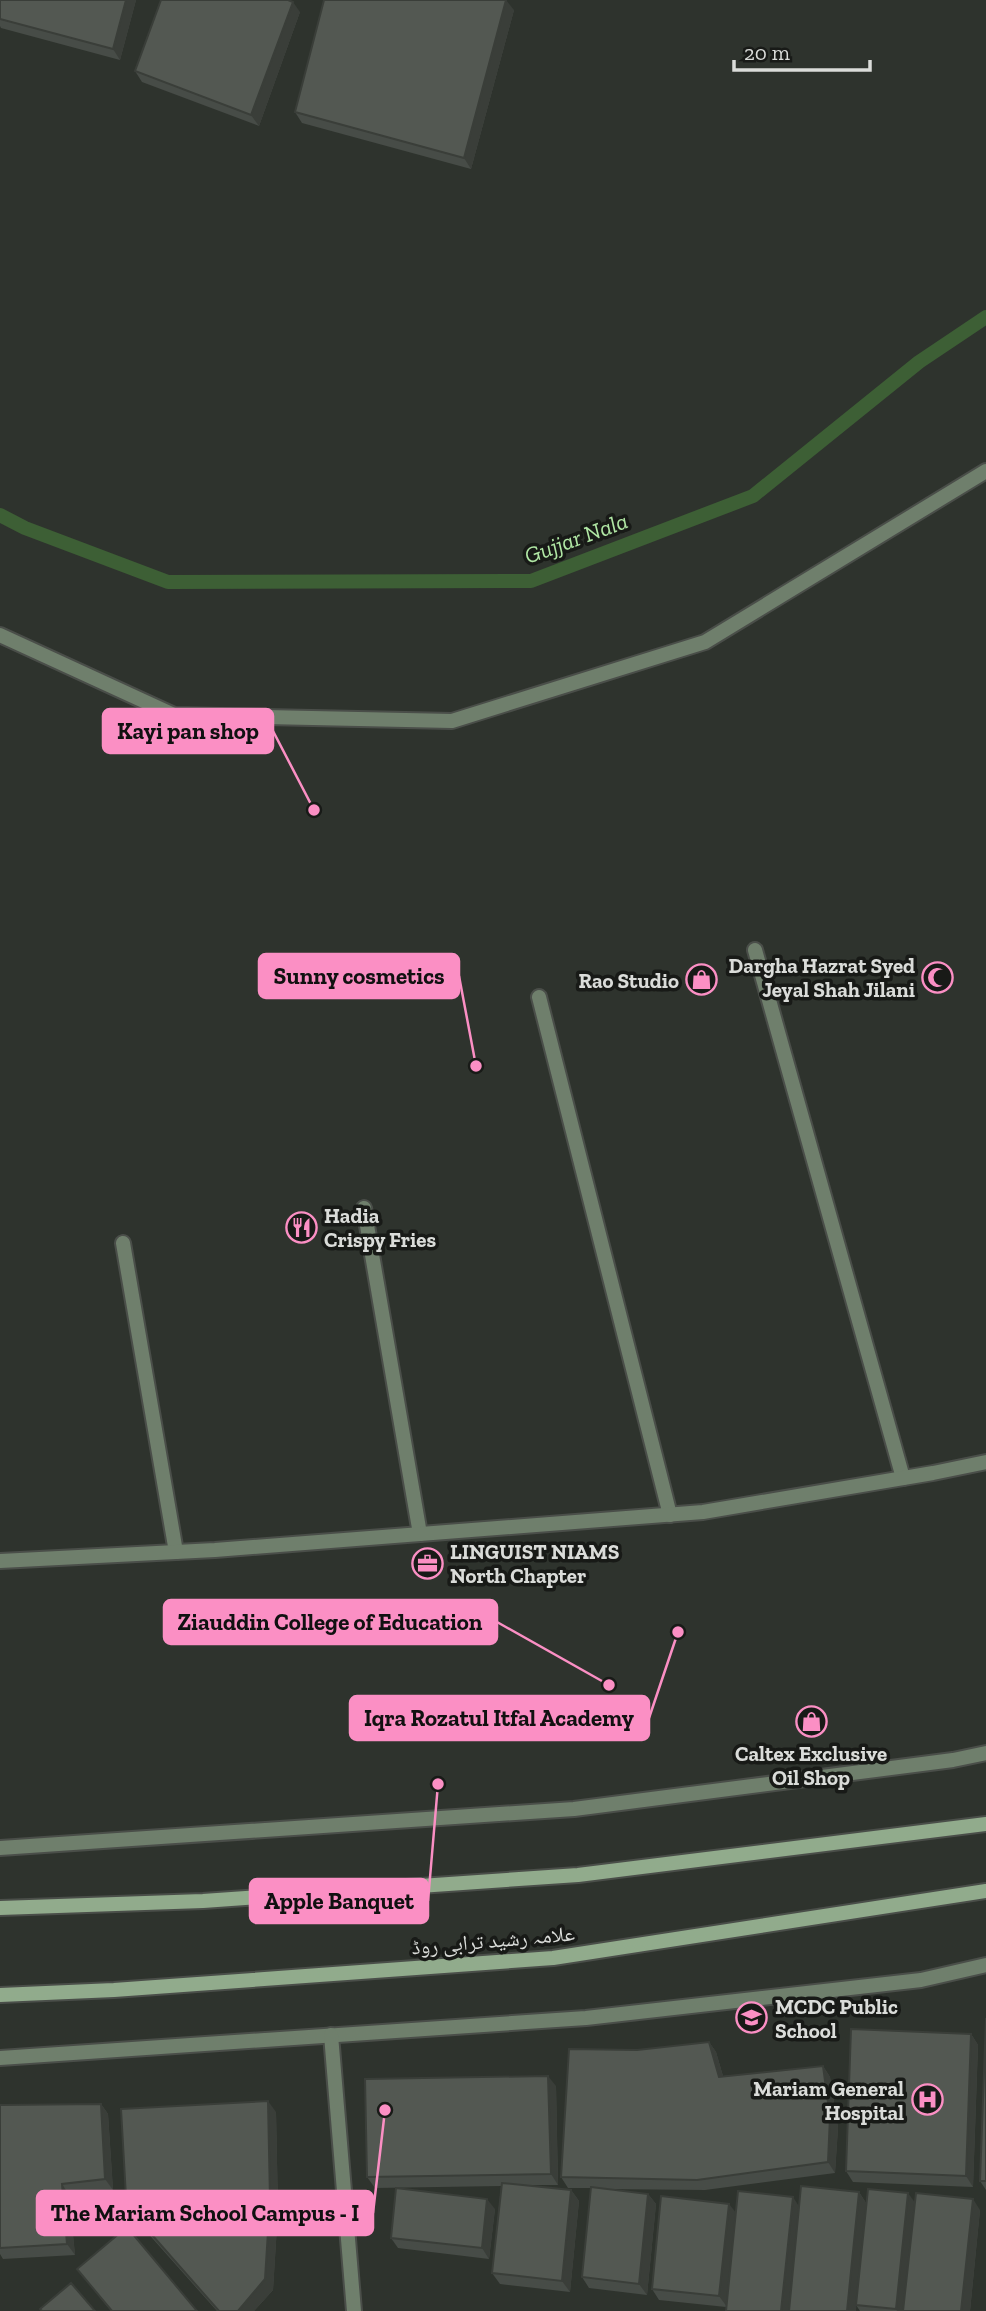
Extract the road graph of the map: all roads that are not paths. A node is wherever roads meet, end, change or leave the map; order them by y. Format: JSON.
{"nodes":[{"id":1,"x":986,"y":471,"type":"edge"},
{"id":2,"x":0,"y":635,"type":"edge"},
{"id":3,"x":755,"y":950,"type":"dead end"},
{"id":4,"x":539,"y":998,"type":"dead end"},
{"id":5,"x":364,"y":1208,"type":"dead end"},
{"id":6,"x":123,"y":1242,"type":"dead end"},
{"id":7,"x":986,"y":1462,"type":"edge"},
{"id":8,"x":904,"y":1478,"type":"junction"},
{"id":9,"x":670,"y":1514,"type":"junction"},
{"id":10,"x":420,"y":1534,"type":"junction"},
{"id":11,"x":176,"y":1552,"type":"junction"},
{"id":12,"x":0,"y":1561,"type":"edge"},
{"id":13,"x":986,"y":1753,"type":"edge"},
{"id":14,"x":986,"y":1824,"type":"edge"},
{"id":15,"x":0,"y":1849,"type":"edge"},
{"id":16,"x":986,"y":1891,"type":"edge"},
{"id":17,"x":0,"y":1908,"type":"edge"},
{"id":18,"x":986,"y":1965,"type":"edge"},
{"id":19,"x":0,"y":1995,"type":"edge"},
{"id":20,"x":331,"y":2035,"type":"junction"},
{"id":21,"x":0,"y":2058,"type":"edge"},
{"id":22,"x":354,"y":2311,"type":"edge"}],
"edges":[{"from":1,"to":2,"type":"street"},
{"from":3,"to":8,"type":"street"},
{"from":4,"to":9,"type":"street"},
{"from":5,"to":10,"type":"street"},
{"from":6,"to":11,"type":"street"},
{"from":7,"to":8,"type":"street"},
{"from":8,"to":9,"type":"street"},
{"from":9,"to":10,"type":"street"},
{"from":10,"to":11,"type":"street"},
{"from":11,"to":12,"type":"street"},
{"from":13,"to":15,"type":"street"},
{"from":14,"to":17,"type":"main road"},
{"from":16,"to":19,"type":"main road","name":"علامہ رشید ترابی روڈ"},
{"from":18,"to":20,"type":"street"},
{"from":20,"to":21,"type":"street"},
{"from":20,"to":22,"type":"street"}]}
